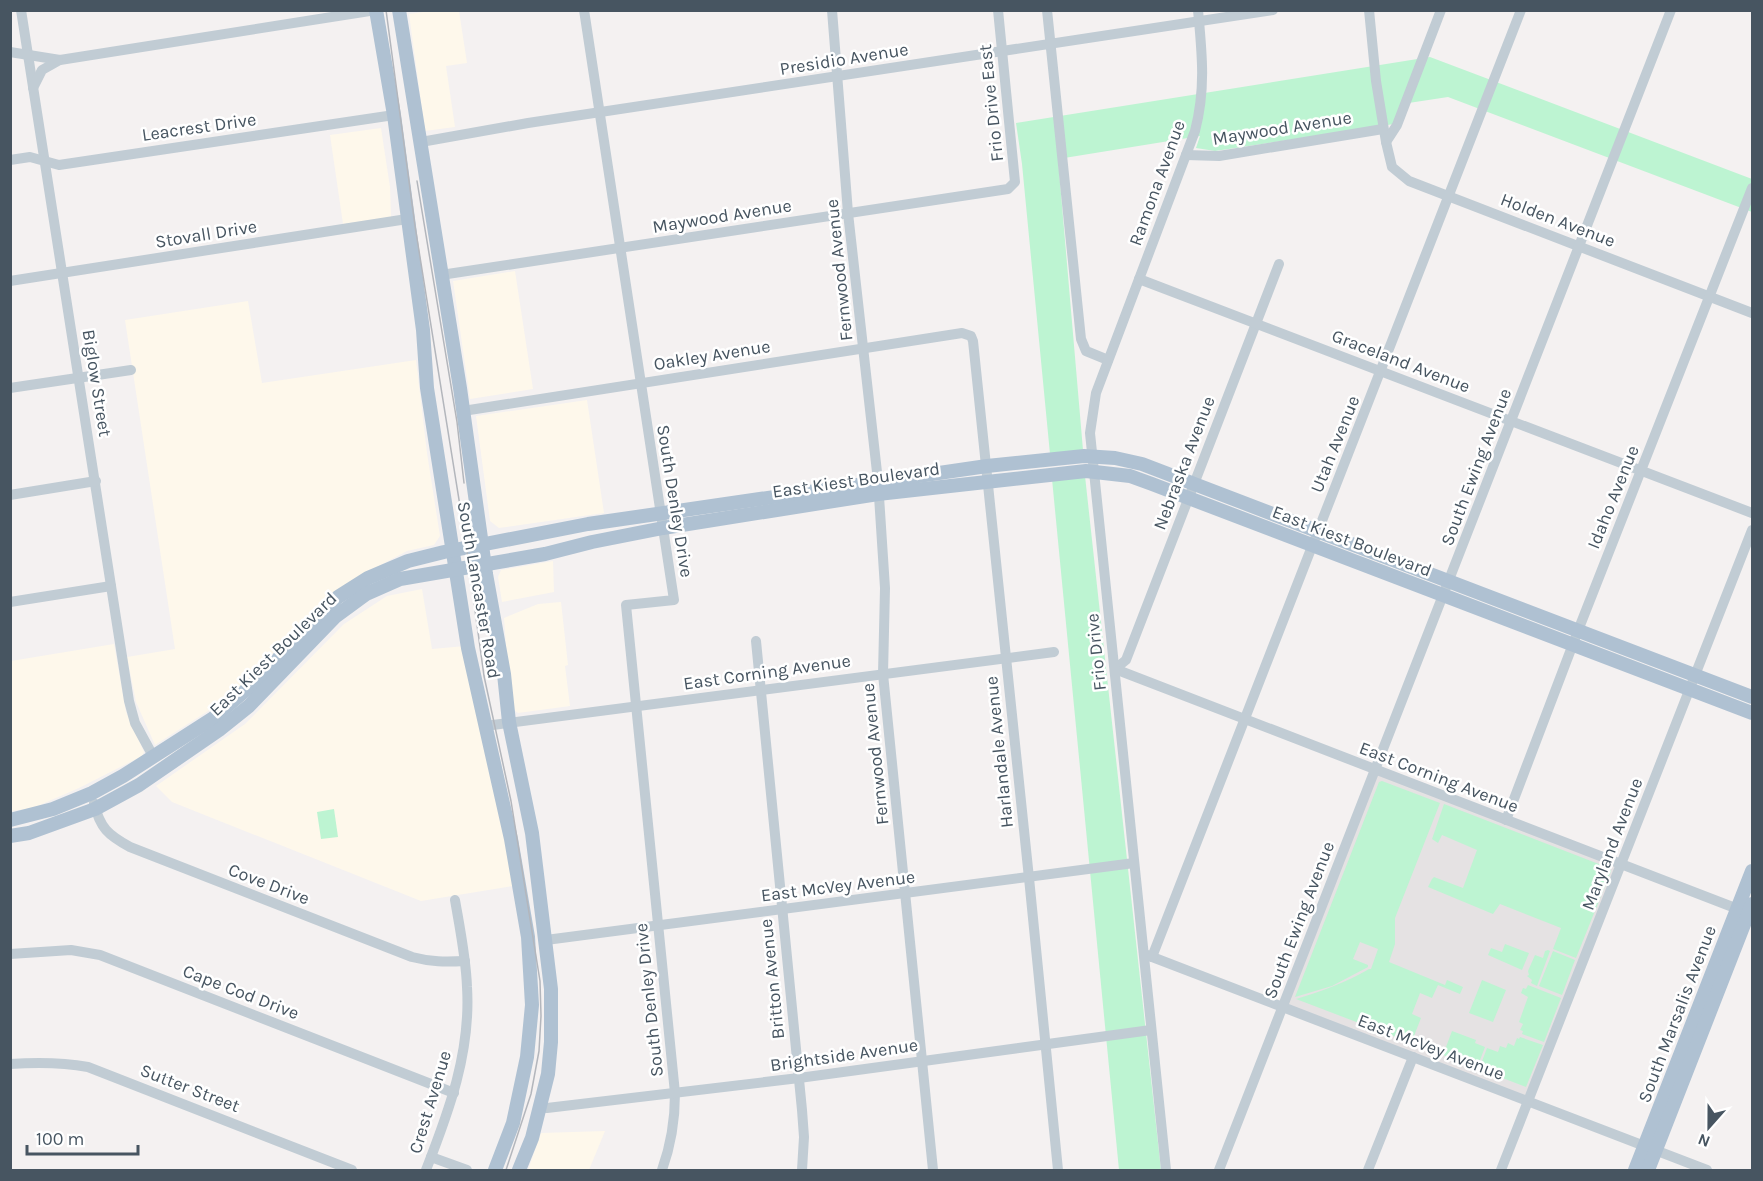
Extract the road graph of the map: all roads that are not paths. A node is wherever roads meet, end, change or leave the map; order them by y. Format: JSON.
{"nodes":[{"id":1,"x":21,"y":10,"type":"edge"},
{"id":2,"x":376,"y":10,"type":"edge"},
{"id":3,"x":399,"y":10,"type":"edge"},
{"id":4,"x":584,"y":10,"type":"edge"},
{"id":5,"x":831,"y":10,"type":"edge"},
{"id":6,"x":998,"y":10,"type":"edge"},
{"id":7,"x":1047,"y":10,"type":"edge"},
{"id":8,"x":1198,"y":10,"type":"edge"},
{"id":9,"x":1273,"y":10,"type":"edge"},
{"id":10,"x":1369,"y":10,"type":"edge"},
{"id":11,"x":1441,"y":10,"type":"edge"},
{"id":12,"x":1521,"y":10,"type":"edge"},
{"id":13,"x":1671,"y":10,"type":"edge"},
{"id":14,"x":1199,"y":22,"type":"junction"},
{"id":15,"x":1050,"y":45,"type":"junction"},
{"id":16,"x":10,"y":52,"type":"edge"},
{"id":17,"x":1003,"y":52,"type":"junction"},
{"id":18,"x":27,"y":56,"type":"junction"},
{"id":19,"x":60,"y":60,"type":"junction"},
{"id":20,"x":838,"y":76,"type":"junction"},
{"id":21,"x":33,"y":88,"type":"junction"},
{"id":22,"x":598,"y":113,"type":"junction"},
{"id":23,"x":394,"y":116,"type":"junction"},
{"id":24,"x":1383,"y":129,"type":"junction"},
{"id":25,"x":421,"y":142,"type":"junction"},
{"id":26,"x":1386,"y":142,"type":"junction"},
{"id":27,"x":1186,"y":155,"type":"junction"},
{"id":28,"x":10,"y":160,"type":"edge"},
{"id":29,"x":45,"y":161,"type":"junction"},
{"id":30,"x":1752,"y":188,"type":"edge"},
{"id":31,"x":1008,"y":189,"type":"joint"},
{"id":32,"x":1449,"y":197,"type":"junction"},
{"id":33,"x":848,"y":213,"type":"junction"},
{"id":34,"x":407,"y":219,"type":"junction"},
{"id":35,"x":1580,"y":246,"type":"junction"},
{"id":36,"x":621,"y":248,"type":"junction"},
{"id":37,"x":1279,"y":264,"type":"dead end"},
{"id":38,"x":62,"y":273,"type":"junction"},
{"id":39,"x":441,"y":275,"type":"junction"},
{"id":40,"x":1139,"y":279,"type":"junction"},
{"id":41,"x":10,"y":281,"type":"edge"},
{"id":42,"x":1710,"y":296,"type":"junction"},
{"id":43,"x":1752,"y":313,"type":"edge"},
{"id":44,"x":1256,"y":323,"type":"junction"},
{"id":45,"x":966,"y":334,"type":"joint"},
{"id":46,"x":864,"y":348,"type":"junction"},
{"id":47,"x":1108,"y":360,"type":"junction"},
{"id":48,"x":131,"y":370,"type":"dead end"},
{"id":49,"x":1381,"y":372,"type":"junction"},
{"id":50,"x":79,"y":377,"type":"junction"},
{"id":51,"x":641,"y":382,"type":"junction"},
{"id":52,"x":10,"y":388,"type":"edge"},
{"id":53,"x":463,"y":411,"type":"junction"},
{"id":54,"x":1512,"y":421,"type":"junction"},
{"id":55,"x":1092,"y":456,"type":"junction"},
{"id":56,"x":987,"y":466,"type":"junction"},
{"id":57,"x":1094,"y":471,"type":"junction"},
{"id":58,"x":1642,"y":471,"type":"junction"},
{"id":59,"x":96,"y":481,"type":"junction"},
{"id":60,"x":988,"y":481,"type":"junction"},
{"id":61,"x":1194,"y":484,"type":"junction"},
{"id":62,"x":878,"y":488,"type":"junction"},
{"id":63,"x":10,"y":495,"type":"edge"},
{"id":64,"x":1188,"y":497,"type":"junction"},
{"id":65,"x":660,"y":513,"type":"junction"},
{"id":66,"x":1752,"y":513,"type":"edge"},
{"id":67,"x":663,"y":528,"type":"junction"},
{"id":68,"x":1752,"y":530,"type":"edge"},
{"id":69,"x":1318,"y":531,"type":"junction"},
{"id":70,"x":482,"y":544,"type":"junction"},
{"id":71,"x":1313,"y":545,"type":"junction"},
{"id":72,"x":453,"y":550,"type":"junction"},
{"id":73,"x":484,"y":564,"type":"junction"},
{"id":74,"x":456,"y":568,"type":"junction"},
{"id":75,"x":1449,"y":581,"type":"junction"},
{"id":76,"x":111,"y":586,"type":"junction"},
{"id":77,"x":1443,"y":595,"type":"junction"},
{"id":78,"x":10,"y":602,"type":"edge"},
{"id":79,"x":1578,"y":630,"type":"junction"},
{"id":80,"x":756,"y":641,"type":"dead end"},
{"id":81,"x":1573,"y":645,"type":"junction"},
{"id":82,"x":1054,"y":652,"type":"dead end"},
{"id":83,"x":1006,"y":657,"type":"junction"},
{"id":84,"x":1115,"y":669,"type":"junction"},
{"id":85,"x":883,"y":674,"type":"junction"},
{"id":86,"x":1695,"y":676,"type":"junction"},
{"id":87,"x":760,"y":689,"type":"junction"},
{"id":88,"x":1690,"y":689,"type":"junction"},
{"id":89,"x":1752,"y":697,"type":"edge"},
{"id":90,"x":636,"y":706,"type":"junction"},
{"id":91,"x":1752,"y":713,"type":"edge"},
{"id":92,"x":1245,"y":720,"type":"junction"},
{"id":93,"x":509,"y":722,"type":"junction"},
{"id":94,"x":215,"y":725,"type":"junction"},
{"id":95,"x":485,"y":726,"type":"junction"},
{"id":96,"x":153,"y":756,"type":"junction"},
{"id":97,"x":1375,"y":769,"type":"junction"},
{"id":98,"x":162,"y":770,"type":"junction"},
{"id":99,"x":92,"y":793,"type":"junction"},
{"id":100,"x":95,"y":809,"type":"junction"},
{"id":101,"x":10,"y":820,"type":"edge"},
{"id":102,"x":1506,"y":820,"type":"junction"},
{"id":103,"x":10,"y":836,"type":"edge"},
{"id":104,"x":1134,"y":863,"type":"junction"},
{"id":105,"x":1622,"y":864,"type":"junction"},
{"id":106,"x":1752,"y":871,"type":"edge"},
{"id":107,"x":1029,"y":878,"type":"junction"},
{"id":108,"x":906,"y":894,"type":"junction"},
{"id":109,"x":455,"y":900,"type":"dead end"},
{"id":110,"x":782,"y":910,"type":"junction"},
{"id":111,"x":1748,"y":910,"type":"edge"},
{"id":112,"x":658,"y":925,"type":"junction"},
{"id":113,"x":546,"y":940,"type":"junction"},
{"id":114,"x":10,"y":954,"type":"edge"},
{"id":115,"x":1148,"y":956,"type":"junction"},
{"id":116,"x":465,"y":961,"type":"junction"},
{"id":117,"x":1282,"y":1008,"type":"junction"},
{"id":118,"x":1151,"y":1030,"type":"junction"},
{"id":119,"x":1044,"y":1044,"type":"junction"},
{"id":120,"x":1413,"y":1057,"type":"junction"},
{"id":121,"x":922,"y":1061,"type":"junction"},
{"id":122,"x":10,"y":1064,"type":"edge"},
{"id":123,"x":799,"y":1078,"type":"junction"},
{"id":124,"x":454,"y":1093,"type":"junction"},
{"id":125,"x":675,"y":1093,"type":"junction"},
{"id":126,"x":1528,"y":1102,"type":"junction"},
{"id":127,"x":541,"y":1107,"type":"junction"},
{"id":128,"x":1650,"y":1148,"type":"junction"},
{"id":129,"x":431,"y":1157,"type":"junction"},
{"id":130,"x":352,"y":1170,"type":"edge"},
{"id":131,"x":426,"y":1170,"type":"edge"},
{"id":132,"x":467,"y":1170,"type":"edge"},
{"id":133,"x":495,"y":1170,"type":"edge"},
{"id":134,"x":519,"y":1170,"type":"edge"},
{"id":135,"x":662,"y":1170,"type":"edge"},
{"id":136,"x":802,"y":1170,"type":"edge"},
{"id":137,"x":933,"y":1170,"type":"edge"},
{"id":138,"x":1058,"y":1170,"type":"edge"},
{"id":139,"x":1166,"y":1170,"type":"edge"},
{"id":140,"x":1219,"y":1170,"type":"edge"},
{"id":141,"x":1368,"y":1170,"type":"edge"},
{"id":142,"x":1501,"y":1170,"type":"edge"},
{"id":143,"x":1635,"y":1170,"type":"edge"},
{"id":144,"x":1648,"y":1170,"type":"edge"},
{"id":145,"x":1707,"y":1170,"type":"edge"}],
"edges":[{"from":1,"to":18,"type":"street","name":"Biglow Street"},
{"from":2,"to":19,"type":"street"},
{"from":2,"to":23,"type":"main road","name":"South Lancaster Road"},
{"from":3,"to":25,"type":"main road","name":"South Lancaster Road"},
{"from":4,"to":22,"type":"street","name":"South Denley Drive"},
{"from":5,"to":20,"type":"street","name":"Fernwood Avenue"},
{"from":6,"to":17,"type":"street","name":"Frio Drive East"},
{"from":7,"to":15,"type":"street"},
{"from":8,"to":14,"type":"street","name":"Ramona Avenue"},
{"from":9,"to":14,"type":"street","name":"Presidio Avenue"},
{"from":10,"to":24,"type":"street","name":"Holden Avenue"},
{"from":11,"to":26,"type":"street"},
{"from":12,"to":32,"type":"street","name":"Utah Avenue"},
{"from":13,"to":35,"type":"street","name":"South Ewing Avenue"},
{"from":14,"to":15,"type":"street","name":"Presidio Avenue"},
{"from":14,"to":27,"type":"street","name":"Ramona Avenue"},
{"from":15,"to":17,"type":"street","name":"Presidio Avenue"},
{"from":15,"to":47,"type":"street"},
{"from":16,"to":18,"type":"street"},
{"from":17,"to":20,"type":"street","name":"Presidio Avenue"},
{"from":17,"to":31,"type":"street","name":"Frio Drive East"},
{"from":18,"to":19,"type":"street"},
{"from":18,"to":21,"type":"street","name":"Biglow Street"},
{"from":19,"to":21,"type":"street"},
{"from":20,"to":22,"type":"street","name":"Presidio Avenue"},
{"from":20,"to":33,"type":"street","name":"Fernwood Avenue"},
{"from":21,"to":29,"type":"street","name":"Biglow Street"},
{"from":22,"to":25,"type":"street","name":"Presidio Avenue"},
{"from":22,"to":36,"type":"street","name":"South Denley Drive"},
{"from":23,"to":29,"type":"street","name":"Leacrest Drive"},
{"from":23,"to":34,"type":"main road","name":"South Lancaster Road"},
{"from":24,"to":26,"type":"street","name":"Holden Avenue"},
{"from":24,"to":27,"type":"street","name":"Maywood Avenue"},
{"from":25,"to":39,"type":"main road","name":"South Lancaster Road"},
{"from":26,"to":32,"type":"street","name":"Holden Avenue"},
{"from":27,"to":40,"type":"street","name":"Ramona Avenue"},
{"from":28,"to":29,"type":"street","name":"Leacrest Drive"},
{"from":29,"to":38,"type":"street","name":"Biglow Street"},
{"from":30,"to":42,"type":"street","name":"Idaho Avenue"},
{"from":31,"to":33,"type":"street","name":"Maywood Avenue"},
{"from":32,"to":35,"type":"street","name":"Holden Avenue"},
{"from":32,"to":49,"type":"street","name":"Utah Avenue"},
{"from":33,"to":36,"type":"street","name":"Maywood Avenue"},
{"from":33,"to":46,"type":"street","name":"Fernwood Avenue"},
{"from":34,"to":38,"type":"street","name":"Stovall Drive"},
{"from":34,"to":72,"type":"main road","name":"South Lancaster Road"},
{"from":35,"to":42,"type":"street","name":"Holden Avenue"},
{"from":35,"to":54,"type":"street","name":"South Ewing Avenue"},
{"from":36,"to":39,"type":"street","name":"Maywood Avenue"},
{"from":36,"to":51,"type":"street","name":"South Denley Drive"},
{"from":37,"to":44,"type":"street","name":"Nebraska Avenue"},
{"from":38,"to":41,"type":"street","name":"Stovall Drive"},
{"from":38,"to":50,"type":"street","name":"Biglow Street"},
{"from":39,"to":53,"type":"main road","name":"South Lancaster Road"},
{"from":40,"to":44,"type":"street","name":"Graceland Avenue"},
{"from":40,"to":47,"type":"street","name":"Ramona Avenue"},
{"from":42,"to":43,"type":"street","name":"Holden Avenue"},
{"from":42,"to":58,"type":"street","name":"Idaho Avenue"},
{"from":44,"to":49,"type":"street","name":"Graceland Avenue"},
{"from":44,"to":61,"type":"street","name":"Nebraska Avenue"},
{"from":45,"to":46,"type":"street","name":"Oakley Avenue"},
{"from":45,"to":56,"type":"street","name":"Harlandale Avenue"},
{"from":46,"to":51,"type":"street","name":"Oakley Avenue"},
{"from":46,"to":62,"type":"street","name":"Fernwood Avenue"},
{"from":47,"to":55,"type":"street","name":"Frio Drive"},
{"from":48,"to":50,"type":"street"},
{"from":49,"to":54,"type":"street","name":"Graceland Avenue"},
{"from":49,"to":69,"type":"street","name":"Utah Avenue"},
{"from":50,"to":52,"type":"street"},
{"from":50,"to":59,"type":"street","name":"Biglow Street"},
{"from":51,"to":53,"type":"street","name":"Oakley Avenue"},
{"from":51,"to":65,"type":"street","name":"South Denley Drive"},
{"from":53,"to":70,"type":"main road","name":"South Lancaster Road"},
{"from":54,"to":58,"type":"street","name":"Graceland Avenue"},
{"from":54,"to":75,"type":"street","name":"South Ewing Avenue"},
{"from":55,"to":56,"type":"main road","name":"East Kiest Boulevard"},
{"from":55,"to":57,"type":"street","name":"Frio Drive"},
{"from":55,"to":61,"type":"main road","name":"East Kiest Boulevard"},
{"from":56,"to":60,"type":"street","name":"Harlandale Avenue"},
{"from":56,"to":62,"type":"main road","name":"East Kiest Boulevard"},
{"from":57,"to":60,"type":"main road","name":"East Kiest Boulevard"},
{"from":57,"to":64,"type":"main road","name":"East Kiest Boulevard"},
{"from":57,"to":84,"type":"street","name":"Frio Drive"},
{"from":58,"to":66,"type":"street","name":"Graceland Avenue"},
{"from":58,"to":79,"type":"street","name":"Idaho Avenue"},
{"from":59,"to":63,"type":"street"},
{"from":59,"to":76,"type":"street","name":"Biglow Street"},
{"from":60,"to":62,"type":"main road","name":"East Kiest Boulevard"},
{"from":60,"to":83,"type":"street","name":"Harlandale Avenue"},
{"from":61,"to":64,"type":"street","name":"Nebraska Avenue"},
{"from":61,"to":69,"type":"main road","name":"East Kiest Boulevard"},
{"from":62,"to":65,"type":"main road","name":"East Kiest Boulevard"},
{"from":62,"to":67,"type":"main road","name":"East Kiest Boulevard"},
{"from":62,"to":85,"type":"street","name":"Fernwood Avenue"},
{"from":64,"to":71,"type":"main road","name":"East Kiest Boulevard"},
{"from":64,"to":84,"type":"street","name":"Nebraska Avenue"},
{"from":65,"to":67,"type":"street","name":"South Denley Drive"},
{"from":65,"to":70,"type":"main road","name":"East Kiest Boulevard"},
{"from":67,"to":73,"type":"main road","name":"East Kiest Boulevard"},
{"from":67,"to":90,"type":"street","name":"South Denley Drive"},
{"from":68,"to":86,"type":"street","name":"Maryland Avenue"},
{"from":69,"to":71,"type":"street","name":"Utah Avenue"},
{"from":69,"to":75,"type":"main road","name":"East Kiest Boulevard"},
{"from":70,"to":72,"type":"main road","name":"East Kiest Boulevard"},
{"from":70,"to":73,"type":"main road","name":"South Lancaster Road"},
{"from":71,"to":77,"type":"main road","name":"East Kiest Boulevard"},
{"from":71,"to":92,"type":"street","name":"Utah Avenue"},
{"from":72,"to":74,"type":"main road","name":"South Lancaster Road"},
{"from":72,"to":94,"type":"main road","name":"East Kiest Boulevard"},
{"from":73,"to":74,"type":"main road","name":"East Kiest Boulevard"},
{"from":73,"to":93,"type":"main road","name":"South Lancaster Road"},
{"from":74,"to":94,"type":"main road","name":"East Kiest Boulevard"},
{"from":74,"to":95,"type":"main road","name":"South Lancaster Road"},
{"from":75,"to":77,"type":"street","name":"South Ewing Avenue"},
{"from":75,"to":79,"type":"main road","name":"East Kiest Boulevard"},
{"from":76,"to":78,"type":"street"},
{"from":76,"to":96,"type":"street","name":"Biglow Street"},
{"from":77,"to":81,"type":"main road","name":"East Kiest Boulevard"},
{"from":77,"to":97,"type":"street","name":"South Ewing Avenue"},
{"from":79,"to":81,"type":"street","name":"Idaho Avenue"},
{"from":79,"to":86,"type":"main road","name":"East Kiest Boulevard"},
{"from":80,"to":87,"type":"street","name":"Britton Avenue"},
{"from":81,"to":88,"type":"main road","name":"East Kiest Boulevard"},
{"from":81,"to":102,"type":"street","name":"Idaho Avenue"},
{"from":82,"to":83,"type":"street","name":"East Corning Avenue"},
{"from":83,"to":85,"type":"street","name":"East Corning Avenue"},
{"from":83,"to":107,"type":"street","name":"Harlandale Avenue"},
{"from":84,"to":92,"type":"street","name":"East Corning Avenue"},
{"from":84,"to":104,"type":"street","name":"Frio Drive"},
{"from":85,"to":87,"type":"street","name":"East Corning Avenue"},
{"from":85,"to":108,"type":"street","name":"Fernwood Avenue"},
{"from":86,"to":88,"type":"street","name":"Maryland Avenue"},
{"from":86,"to":89,"type":"main road","name":"East Kiest Boulevard"},
{"from":87,"to":90,"type":"street","name":"East Corning Avenue"},
{"from":87,"to":110,"type":"street","name":"Britton Avenue"},
{"from":88,"to":91,"type":"main road","name":"East Kiest Boulevard"},
{"from":88,"to":105,"type":"street","name":"Maryland Avenue"},
{"from":90,"to":93,"type":"street","name":"East Corning Avenue"},
{"from":90,"to":112,"type":"street","name":"South Denley Drive"},
{"from":92,"to":97,"type":"street","name":"East Corning Avenue"},
{"from":92,"to":115,"type":"street","name":"Utah Avenue"},
{"from":93,"to":95,"type":"street","name":"East Corning Avenue"},
{"from":93,"to":113,"type":"main road","name":"South Lancaster Road"},
{"from":94,"to":96,"type":"main road","name":"East Kiest Boulevard"},
{"from":94,"to":98,"type":"main road","name":"East Kiest Boulevard"},
{"from":95,"to":133,"type":"main road","name":"South Lancaster Road"},
{"from":96,"to":98,"type":"main road"},
{"from":96,"to":99,"type":"main road","name":"East Kiest Boulevard"},
{"from":97,"to":102,"type":"street","name":"East Corning Avenue"},
{"from":97,"to":117,"type":"street","name":"South Ewing Avenue"},
{"from":98,"to":100,"type":"main road","name":"East Kiest Boulevard"},
{"from":99,"to":100,"type":"street","name":"Cove Drive"},
{"from":99,"to":101,"type":"main road","name":"East Kiest Boulevard"},
{"from":100,"to":103,"type":"main road","name":"East Kiest Boulevard"},
{"from":100,"to":116,"type":"street","name":"Cove Drive"},
{"from":102,"to":105,"type":"street","name":"East Corning Avenue"},
{"from":104,"to":107,"type":"street","name":"East McVey Avenue"},
{"from":104,"to":115,"type":"street","name":"Frio Drive"},
{"from":105,"to":111,"type":"street","name":"East Corning Avenue"},
{"from":105,"to":126,"type":"street","name":"Maryland Avenue"},
{"from":106,"to":111,"type":"main road","name":"South Marsalis Avenue"},
{"from":107,"to":108,"type":"street","name":"East McVey Avenue"},
{"from":107,"to":119,"type":"street","name":"Harlandale Avenue"},
{"from":108,"to":110,"type":"street","name":"East McVey Avenue"},
{"from":108,"to":121,"type":"street","name":"Fernwood Avenue"},
{"from":109,"to":116,"type":"street","name":"Crest Avenue"},
{"from":110,"to":112,"type":"street","name":"East McVey Avenue"},
{"from":110,"to":123,"type":"street","name":"Britton Avenue"},
{"from":111,"to":128,"type":"main road","name":"South Marsalis Avenue"},
{"from":112,"to":113,"type":"street","name":"East McVey Avenue"},
{"from":112,"to":125,"type":"street","name":"South Denley Drive"},
{"from":113,"to":127,"type":"main road","name":"South Lancaster Road"},
{"from":114,"to":124,"type":"street","name":"Cape Cod Drive"},
{"from":115,"to":117,"type":"street","name":"East McVey Avenue"},
{"from":115,"to":118,"type":"street","name":"Frio Drive"},
{"from":116,"to":124,"type":"street","name":"Crest Avenue"},
{"from":117,"to":120,"type":"street","name":"East McVey Avenue"},
{"from":117,"to":140,"type":"street","name":"South Ewing Avenue"},
{"from":118,"to":119,"type":"street","name":"Brightside Avenue"},
{"from":118,"to":139,"type":"street","name":"Frio Drive"},
{"from":119,"to":121,"type":"street","name":"Brightside Avenue"},
{"from":119,"to":138,"type":"street","name":"Harlandale Avenue"},
{"from":120,"to":126,"type":"street","name":"East McVey Avenue"},
{"from":120,"to":141,"type":"street"},
{"from":121,"to":123,"type":"street","name":"Brightside Avenue"},
{"from":121,"to":137,"type":"street","name":"Fernwood Avenue"},
{"from":122,"to":130,"type":"street","name":"Sutter Street"},
{"from":123,"to":125,"type":"street","name":"Brightside Avenue"},
{"from":123,"to":136,"type":"street","name":"Britton Avenue"},
{"from":124,"to":129,"type":"street","name":"Crest Avenue"},
{"from":125,"to":127,"type":"street","name":"Brightside Avenue"},
{"from":125,"to":135,"type":"street","name":"South Denley Drive"},
{"from":126,"to":128,"type":"street","name":"East McVey Avenue"},
{"from":126,"to":142,"type":"street","name":"Maryland Avenue"},
{"from":127,"to":134,"type":"main road","name":"South Lancaster Road"},
{"from":128,"to":143,"type":"main road","name":"South Marsalis Avenue"},
{"from":128,"to":144,"type":"main road","name":"South Marsalis Avenue"},
{"from":128,"to":145,"type":"street","name":"East McVey Avenue"},
{"from":129,"to":131,"type":"street","name":"Crest Avenue"},
{"from":129,"to":132,"type":"street"}]}
